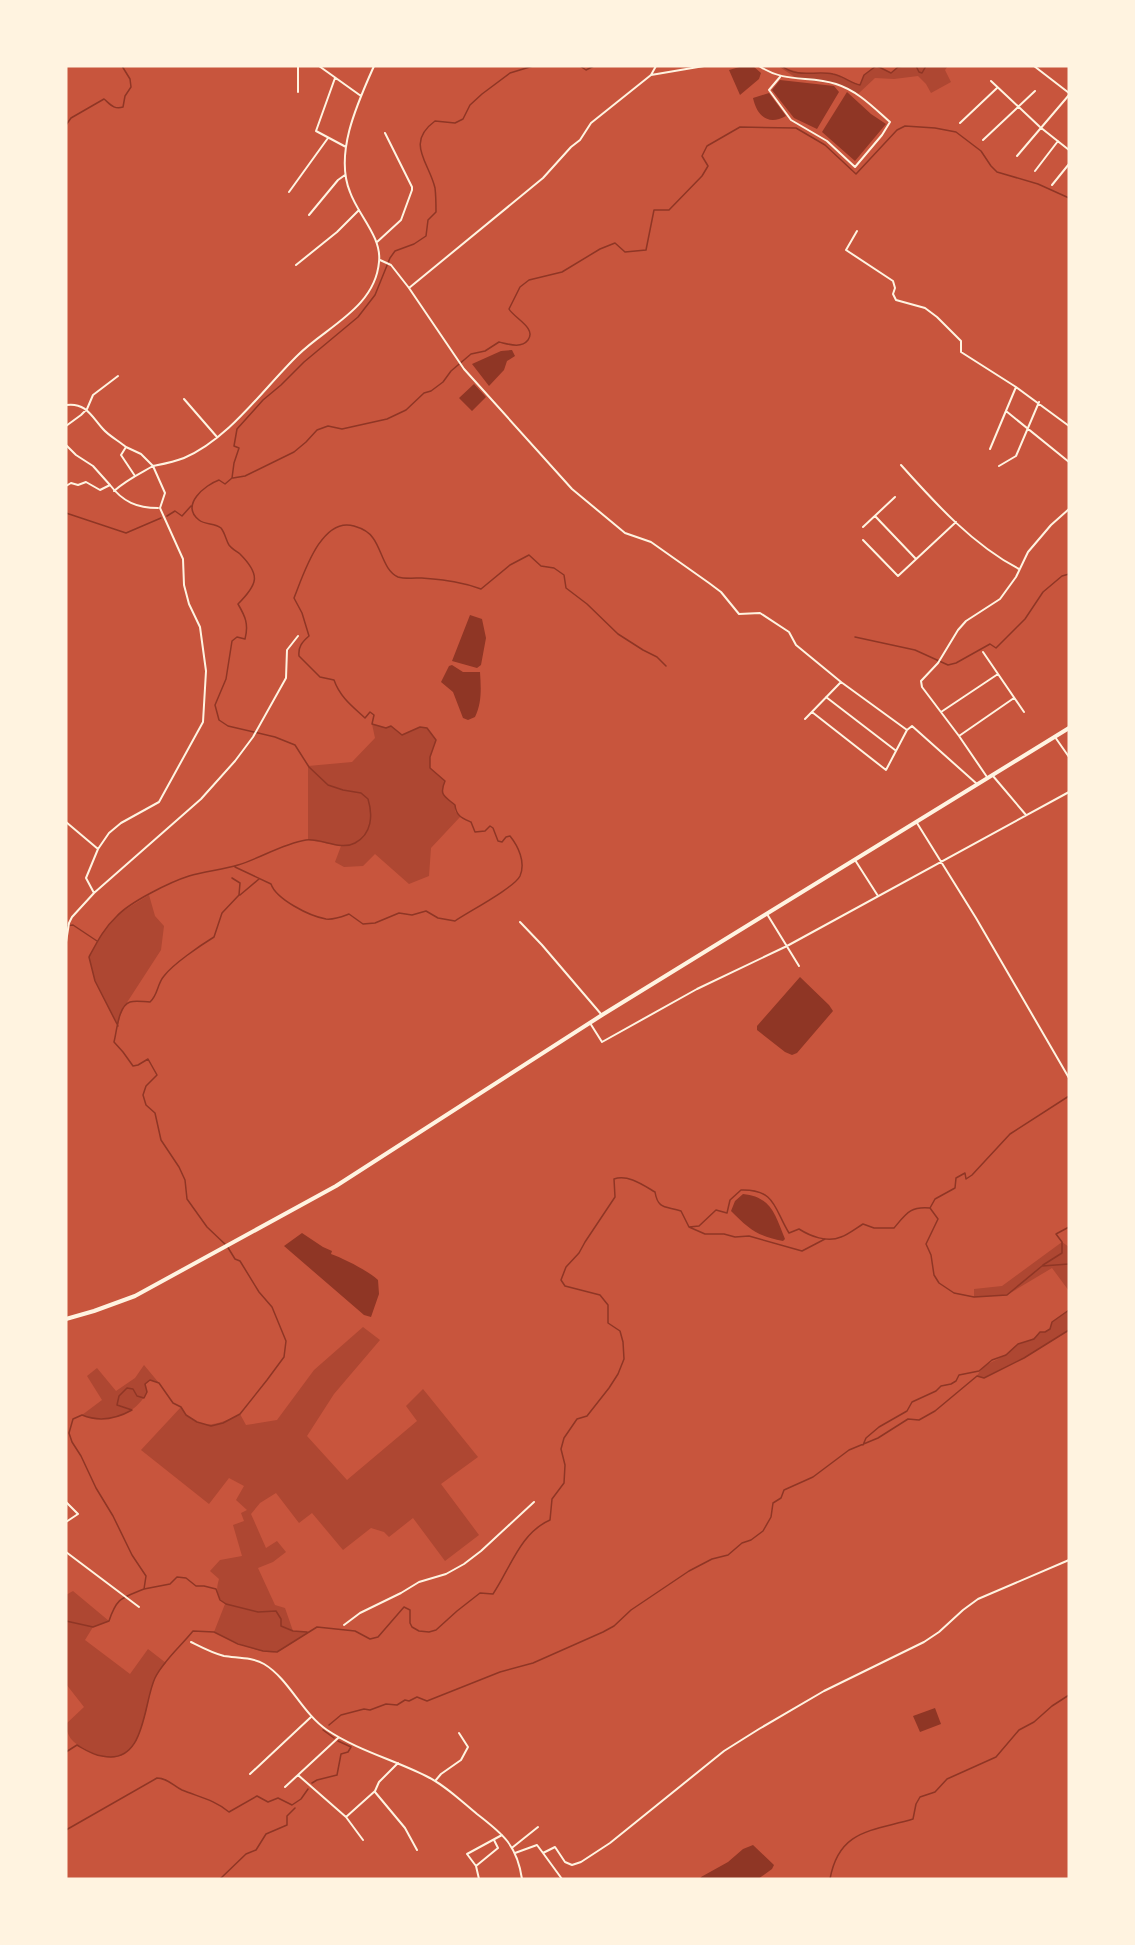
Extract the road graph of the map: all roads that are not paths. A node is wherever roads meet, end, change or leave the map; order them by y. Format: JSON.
{"nodes":[{"id":1,"x":298,"y":66,"type":"edge"},
{"id":2,"x":319,"y":66,"type":"edge"},
{"id":3,"x":374,"y":66,"type":"edge"},
{"id":4,"x":656,"y":66,"type":"edge"},
{"id":5,"x":704,"y":66,"type":"edge"},
{"id":6,"x":759,"y":66,"type":"edge"},
{"id":7,"x":1034,"y":66,"type":"edge"},
{"id":8,"x":651,"y":75,"type":"junction"},
{"id":9,"x":780,"y":77,"type":"junction"},
{"id":10,"x":335,"y":78,"type":"junction"},
{"id":11,"x":991,"y":81,"type":"dead end"},
{"id":12,"x":998,"y":88,"type":"junction"},
{"id":13,"x":1035,"y":91,"type":"dead end"},
{"id":14,"x":298,"y":92,"type":"dead end"},
{"id":15,"x":1069,"y":94,"type":"edge"},
{"id":16,"x":360,"y":96,"type":"junction"},
{"id":17,"x":1018,"y":106,"type":"junction"},
{"id":18,"x":960,"y":123,"type":"dead end"},
{"id":19,"x":1040,"y":127,"type":"junction"},
{"id":20,"x":385,"y":132,"type":"dead end"},
{"id":21,"x":329,"y":138,"type":"junction"},
{"id":22,"x":982,"y":140,"type":"dead end"},
{"id":23,"x":1058,"y":141,"type":"junction"},
{"id":24,"x":346,"y":147,"type":"junction"},
{"id":25,"x":1069,"y":150,"type":"edge"},
{"id":26,"x":1017,"y":156,"type":"dead end"},
{"id":27,"x":1069,"y":164,"type":"edge"},
{"id":28,"x":1035,"y":171,"type":"dead end"},
{"id":29,"x":345,"y":174,"type":"junction"},
{"id":30,"x":1052,"y":185,"type":"dead end"},
{"id":31,"x":289,"y":192,"type":"dead end"},
{"id":32,"x":359,"y":210,"type":"junction"},
{"id":33,"x":309,"y":215,"type":"dead end"},
{"id":34,"x":857,"y":231,"type":"dead end"},
{"id":35,"x":376,"y":242,"type":"junction"},
{"id":36,"x":380,"y":260,"type":"junction"},
{"id":37,"x":296,"y":265,"type":"dead end"},
{"id":38,"x":409,"y":288,"type":"junction"},
{"id":39,"x":118,"y":376,"type":"dead end"},
{"id":40,"x":1016,"y":387,"type":"junction"},
{"id":41,"x":184,"y":399,"type":"dead end"},
{"id":42,"x":1039,"y":402,"type":"junction"},
{"id":43,"x":66,"y":405,"type":"edge"},
{"id":44,"x":87,"y":409,"type":"junction"},
{"id":45,"x":1006,"y":411,"type":"junction"},
{"id":46,"x":66,"y":426,"type":"edge"},
{"id":47,"x":1069,"y":426,"type":"edge"},
{"id":48,"x":1028,"y":429,"type":"junction"},
{"id":49,"x":217,"y":437,"type":"junction"},
{"id":50,"x":66,"y":445,"type":"edge"},
{"id":51,"x":126,"y":447,"type":"junction"},
{"id":52,"x":990,"y":449,"type":"dead end"},
{"id":53,"x":1069,"y":462,"type":"edge"},
{"id":54,"x":901,"y":465,"type":"dead end"},
{"id":55,"x":153,"y":466,"type":"junction"},
{"id":56,"x":999,"y":466,"type":"dead end"},
{"id":57,"x":135,"y":476,"type":"junction"},
{"id":58,"x":110,"y":485,"type":"junction"},
{"id":59,"x":66,"y":486,"type":"edge"},
{"id":60,"x":114,"y":491,"type":"junction"},
{"id":61,"x":895,"y":497,"type":"dead end"},
{"id":62,"x":160,"y":508,"type":"junction"},
{"id":63,"x":1069,"y":509,"type":"edge"},
{"id":64,"x":875,"y":516,"type":"junction"},
{"id":65,"x":956,"y":522,"type":"junction"},
{"id":66,"x":863,"y":527,"type":"dead end"},
{"id":67,"x":863,"y":540,"type":"dead end"},
{"id":68,"x":916,"y":559,"type":"junction"},
{"id":69,"x":1019,"y":569,"type":"junction"},
{"id":70,"x":298,"y":636,"type":"dead end"},
{"id":71,"x":983,"y":652,"type":"dead end"},
{"id":72,"x":998,"y":674,"type":"junction"},
{"id":73,"x":841,"y":682,"type":"junction"},
{"id":74,"x":826,"y":697,"type":"junction"},
{"id":75,"x":1014,"y":698,"type":"junction"},
{"id":76,"x":812,"y":712,"type":"junction"},
{"id":77,"x":941,"y":712,"type":"junction"},
{"id":78,"x":1024,"y":712,"type":"dead end"},
{"id":79,"x":805,"y":719,"type":"dead end"},
{"id":80,"x":1069,"y":728,"type":"edge"},
{"id":81,"x":907,"y":730,"type":"junction"},
{"id":82,"x":959,"y":736,"type":"junction"},
{"id":83,"x":1055,"y":737,"type":"junction"},
{"id":84,"x":896,"y":751,"type":"junction"},
{"id":85,"x":1069,"y":757,"type":"edge"},
{"id":86,"x":992,"y":775,"type":"junction"},
{"id":87,"x":987,"y":778,"type":"junction"},
{"id":88,"x":977,"y":784,"type":"junction"},
{"id":89,"x":1069,"y":792,"type":"edge"},
{"id":90,"x":1026,"y":815,"type":"junction"},
{"id":91,"x":66,"y":822,"type":"edge"},
{"id":92,"x":916,"y":822,"type":"junction"},
{"id":93,"x":98,"y":849,"type":"junction"},
{"id":94,"x":854,"y":859,"type":"junction"},
{"id":95,"x":942,"y":862,"type":"junction"},
{"id":96,"x":94,"y":893,"type":"junction"},
{"id":97,"x":878,"y":896,"type":"junction"},
{"id":98,"x":767,"y":914,"type":"junction"},
{"id":99,"x":520,"y":922,"type":"dead end"},
{"id":100,"x":66,"y":942,"type":"edge"},
{"id":101,"x":787,"y":946,"type":"junction"},
{"id":102,"x":799,"y":966,"type":"dead end"},
{"id":103,"x":602,"y":1015,"type":"junction"},
{"id":104,"x":590,"y":1023,"type":"junction"},
{"id":105,"x":1069,"y":1078,"type":"edge"},
{"id":106,"x":66,"y":1319,"type":"edge"},
{"id":107,"x":66,"y":1502,"type":"edge"},
{"id":108,"x":534,"y":1502,"type":"dead end"},
{"id":109,"x":66,"y":1521,"type":"edge"},
{"id":110,"x":66,"y":1552,"type":"edge"},
{"id":111,"x":1069,"y":1560,"type":"edge"},
{"id":112,"x":139,"y":1607,"type":"dead end"},
{"id":113,"x":344,"y":1625,"type":"dead end"},
{"id":114,"x":191,"y":1642,"type":"dead end"},
{"id":115,"x":312,"y":1716,"type":"junction"},
{"id":116,"x":459,"y":1733,"type":"dead end"},
{"id":117,"x":339,"y":1737,"type":"junction"},
{"id":118,"x":398,"y":1763,"type":"junction"},
{"id":119,"x":250,"y":1774,"type":"dead end"},
{"id":120,"x":298,"y":1775,"type":"junction"},
{"id":121,"x":435,"y":1781,"type":"junction"},
{"id":122,"x":285,"y":1787,"type":"dead end"},
{"id":123,"x":375,"y":1791,"type":"junction"},
{"id":124,"x":346,"y":1817,"type":"junction"},
{"id":125,"x":538,"y":1827,"type":"dead end"},
{"id":126,"x":502,"y":1835,"type":"junction"},
{"id":127,"x":363,"y":1840,"type":"dead end"},
{"id":128,"x":494,"y":1840,"type":"junction"},
{"id":129,"x":513,"y":1847,"type":"junction"},
{"id":130,"x":417,"y":1850,"type":"dead end"},
{"id":131,"x":515,"y":1852,"type":"junction"},
{"id":132,"x":543,"y":1853,"type":"junction"},
{"id":133,"x":476,"y":1866,"type":"junction"},
{"id":134,"x":479,"y":1879,"type":"edge"},
{"id":135,"x":522,"y":1879,"type":"edge"},
{"id":136,"x":562,"y":1879,"type":"edge"}],
"edges":[{"from":1,"to":14,"type":"street"},
{"from":2,"to":10,"type":"street"},
{"from":3,"to":16,"type":"street"},
{"from":4,"to":8,"type":"street"},
{"from":5,"to":8,"type":"street"},
{"from":6,"to":9,"type":"street"},
{"from":7,"to":15,"type":"street"},
{"from":8,"to":38,"type":"street"},
{"from":9,"to":9,"type":"street"},
{"from":10,"to":16,"type":"street"},
{"from":10,"to":21,"type":"street"},
{"from":11,"to":12,"type":"street"},
{"from":12,"to":17,"type":"street"},
{"from":12,"to":18,"type":"street"},
{"from":13,"to":17,"type":"street"},
{"from":15,"to":19,"type":"street"},
{"from":16,"to":24,"type":"street"},
{"from":17,"to":19,"type":"street"},
{"from":17,"to":22,"type":"street"},
{"from":19,"to":23,"type":"street"},
{"from":19,"to":26,"type":"street"},
{"from":20,"to":35,"type":"street"},
{"from":21,"to":24,"type":"street"},
{"from":21,"to":31,"type":"street"},
{"from":23,"to":25,"type":"street"},
{"from":23,"to":28,"type":"street"},
{"from":24,"to":29,"type":"street"},
{"from":27,"to":30,"type":"street"},
{"from":29,"to":32,"type":"street"},
{"from":29,"to":33,"type":"street"},
{"from":32,"to":35,"type":"street"},
{"from":32,"to":37,"type":"street"},
{"from":34,"to":40,"type":"street"},
{"from":35,"to":36,"type":"street"},
{"from":36,"to":38,"type":"street"},
{"from":36,"to":49,"type":"street"},
{"from":38,"to":73,"type":"street"},
{"from":39,"to":44,"type":"street"},
{"from":40,"to":42,"type":"street"},
{"from":40,"to":45,"type":"street"},
{"from":41,"to":49,"type":"street"},
{"from":42,"to":47,"type":"street"},
{"from":42,"to":48,"type":"street"},
{"from":43,"to":44,"type":"street"},
{"from":44,"to":46,"type":"street"},
{"from":44,"to":51,"type":"street"},
{"from":45,"to":48,"type":"street"},
{"from":45,"to":52,"type":"street"},
{"from":48,"to":53,"type":"street"},
{"from":48,"to":56,"type":"street"},
{"from":49,"to":55,"type":"street"},
{"from":50,"to":58,"type":"street"},
{"from":51,"to":55,"type":"street"},
{"from":51,"to":57,"type":"street"},
{"from":54,"to":65,"type":"street"},
{"from":55,"to":57,"type":"street"},
{"from":55,"to":62,"type":"street"},
{"from":57,"to":60,"type":"street"},
{"from":58,"to":59,"type":"street"},
{"from":58,"to":60,"type":"street"},
{"from":60,"to":62,"type":"street"},
{"from":61,"to":64,"type":"street"},
{"from":62,"to":93,"type":"street"},
{"from":63,"to":69,"type":"street"},
{"from":64,"to":66,"type":"street"},
{"from":64,"to":68,"type":"street"},
{"from":65,"to":68,"type":"street"},
{"from":65,"to":69,"type":"street"},
{"from":67,"to":68,"type":"street"},
{"from":69,"to":77,"type":"street"},
{"from":70,"to":96,"type":"street"},
{"from":71,"to":72,"type":"street"},
{"from":72,"to":75,"type":"street"},
{"from":72,"to":77,"type":"street"},
{"from":73,"to":74,"type":"street"},
{"from":73,"to":81,"type":"street"},
{"from":74,"to":76,"type":"street"},
{"from":74,"to":84,"type":"street"},
{"from":75,"to":78,"type":"street"},
{"from":75,"to":82,"type":"street"},
{"from":76,"to":79,"type":"street"},
{"from":76,"to":84,"type":"street"},
{"from":77,"to":82,"type":"street"},
{"from":80,"to":83,"type":"highway"},
{"from":81,"to":84,"type":"street"},
{"from":81,"to":88,"type":"street"},
{"from":82,"to":87,"type":"street"},
{"from":83,"to":85,"type":"street"},
{"from":83,"to":86,"type":"highway"},
{"from":86,"to":87,"type":"highway"},
{"from":86,"to":90,"type":"street"},
{"from":87,"to":88,"type":"highway"},
{"from":88,"to":92,"type":"highway"},
{"from":89,"to":90,"type":"street"},
{"from":90,"to":95,"type":"street"},
{"from":91,"to":93,"type":"street"},
{"from":92,"to":94,"type":"highway"},
{"from":92,"to":95,"type":"street"},
{"from":93,"to":96,"type":"street"},
{"from":94,"to":97,"type":"street"},
{"from":94,"to":98,"type":"highway"},
{"from":95,"to":97,"type":"street"},
{"from":95,"to":105,"type":"street"},
{"from":96,"to":100,"type":"street"},
{"from":97,"to":101,"type":"street"},
{"from":98,"to":101,"type":"street"},
{"from":98,"to":103,"type":"highway"},
{"from":99,"to":103,"type":"street"},
{"from":101,"to":102,"type":"street"},
{"from":101,"to":104,"type":"street"},
{"from":103,"to":104,"type":"highway"},
{"from":104,"to":106,"type":"highway"},
{"from":107,"to":109,"type":"street"},
{"from":108,"to":113,"type":"street"},
{"from":110,"to":112,"type":"street"},
{"from":111,"to":132,"type":"street"},
{"from":114,"to":115,"type":"street"},
{"from":115,"to":117,"type":"street"},
{"from":115,"to":119,"type":"street"},
{"from":116,"to":121,"type":"street"},
{"from":117,"to":118,"type":"street"},
{"from":117,"to":120,"type":"street"},
{"from":118,"to":121,"type":"street"},
{"from":118,"to":123,"type":"street"},
{"from":120,"to":122,"type":"street"},
{"from":120,"to":124,"type":"street"},
{"from":121,"to":126,"type":"street"},
{"from":123,"to":124,"type":"street"},
{"from":123,"to":130,"type":"street"},
{"from":124,"to":127,"type":"street"},
{"from":125,"to":129,"type":"street"},
{"from":126,"to":128,"type":"street"},
{"from":126,"to":129,"type":"street"},
{"from":128,"to":133,"type":"street"},
{"from":128,"to":133,"type":"street"},
{"from":129,"to":131,"type":"street"},
{"from":131,"to":132,"type":"street"},
{"from":131,"to":135,"type":"street"},
{"from":132,"to":136,"type":"street"},
{"from":133,"to":134,"type":"street"}]}
